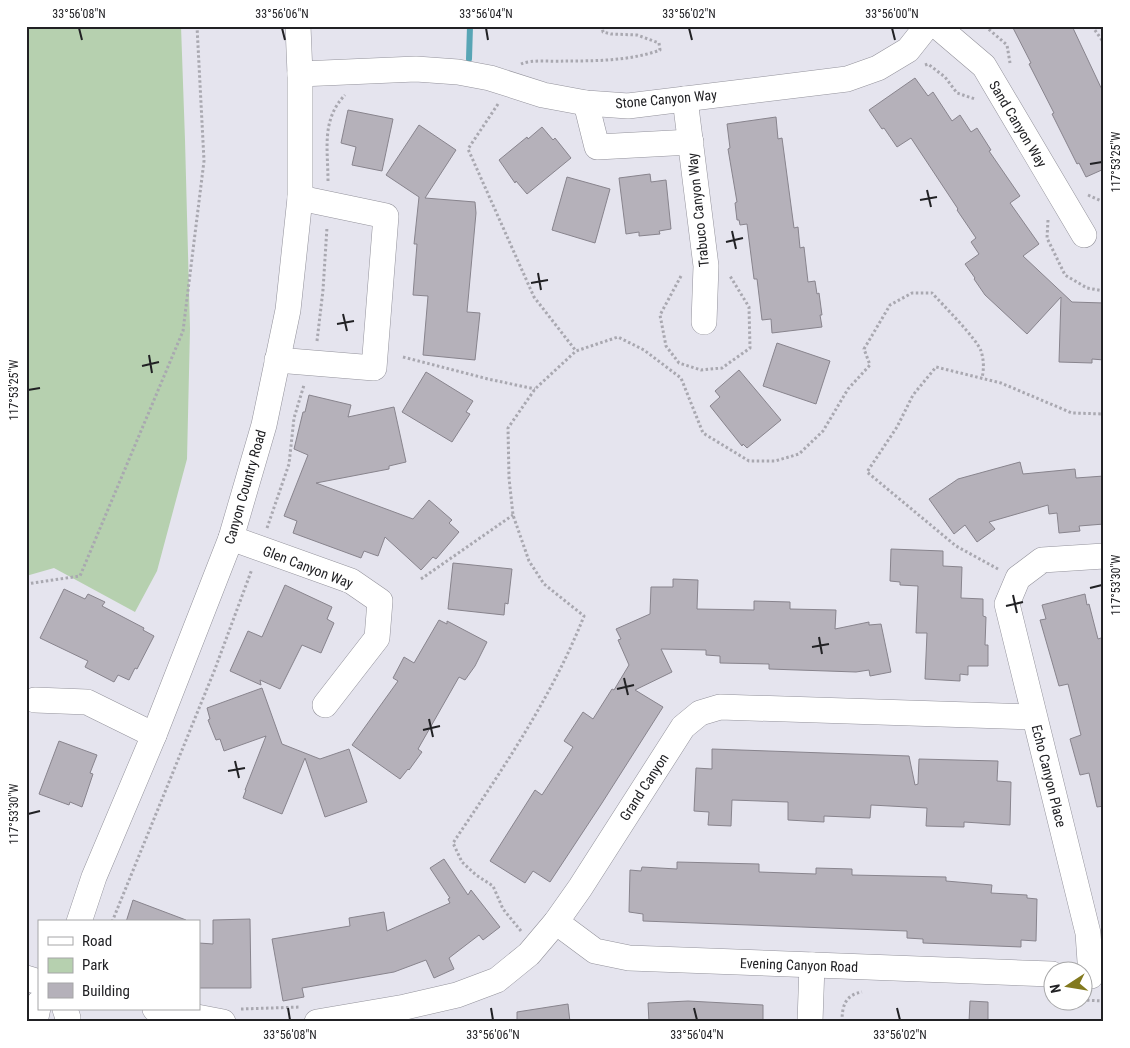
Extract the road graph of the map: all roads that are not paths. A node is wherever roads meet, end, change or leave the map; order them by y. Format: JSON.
{"nodes":[{"id":1,"x":298,"y":26,"type":"edge"},
{"id":2,"x":927,"y":26,"type":"edge"},
{"id":3,"x":938,"y":26,"type":"edge"},
{"id":4,"x":300,"y":74,"type":"junction"},
{"id":5,"x":686,"y":99,"type":"junction"},
{"id":6,"x":586,"y":103,"type":"junction"},
{"id":7,"x":690,"y":142,"type":"junction"},
{"id":8,"x":300,"y":198,"type":"junction"},
{"id":9,"x":1084,"y":235,"type":"dead end"},
{"id":10,"x":704,"y":322,"type":"dead end"},
{"id":11,"x":277,"y":360,"type":"junction"},
{"id":12,"x":231,"y":538,"type":"junction"},
{"id":13,"x":1104,"y":556,"type":"edge"},
{"id":14,"x":35,"y":700,"type":"dead end"},
{"id":15,"x":325,"y":705,"type":"dead end"},
{"id":16,"x":1034,"y":717,"type":"junction"},
{"id":17,"x":154,"y":735,"type":"junction"},
{"id":18,"x":80,"y":920,"type":"edge"},
{"id":19,"x":556,"y":922,"type":"junction"},
{"id":20,"x":1091,"y":960,"type":"edge"},
{"id":21,"x":812,"y":965,"type":"junction"},
{"id":22,"x":1042,"y":974,"type":"edge"},
{"id":23,"x":26,"y":978,"type":"edge"},
{"id":24,"x":38,"y":982,"type":"edge"},
{"id":25,"x":38,"y":1008,"type":"edge"},
{"id":26,"x":167,"y":1010,"type":"edge"},
{"id":27,"x":313,"y":1014,"type":"edge"},
{"id":28,"x":231,"y":1016,"type":"edge"},
{"id":29,"x":35,"y":1022,"type":"edge"},
{"id":30,"x":810,"y":1022,"type":"edge"}],
"edges":[{"from":1,"to":4,"type":"street","name":"Canyon Country Road"},
{"from":2,"to":5,"type":"street","name":"Stone Canyon Way"},
{"from":3,"to":9,"type":"street","name":"Sand Canyon Way"},
{"from":4,"to":6,"type":"street","name":"Stone Canyon Way"},
{"from":4,"to":8,"type":"street","name":"Canyon Country Road"},
{"from":5,"to":6,"type":"street","name":"Stone Canyon Way"},
{"from":5,"to":7,"type":"street","name":"Trabuco Canyon Way"},
{"from":6,"to":7,"type":"street"},
{"from":7,"to":10,"type":"street","name":"Trabuco Canyon Way"},
{"from":8,"to":11,"type":"street","name":"Canyon Country Road"},
{"from":8,"to":11,"type":"street"},
{"from":11,"to":12,"type":"street","name":"Canyon Country Road"},
{"from":12,"to":15,"type":"street","name":"Glen Canyon Way"},
{"from":12,"to":17,"type":"street","name":"Canyon Country Road"},
{"from":13,"to":16,"type":"street","name":"Echo Canyon Place"},
{"from":14,"to":17,"type":"street"},
{"from":16,"to":19,"type":"street","name":"Grand Canyon"},
{"from":16,"to":20,"type":"street","name":"Echo Canyon Place"},
{"from":17,"to":18,"type":"street","name":"Canyon Country Road"},
{"from":19,"to":21,"type":"street","name":"Evening Canyon Road"},
{"from":19,"to":27,"type":"street","name":"Grand Canyon"},
{"from":21,"to":22,"type":"street","name":"Evening Canyon Road"},
{"from":21,"to":30,"type":"street"},
{"from":23,"to":24,"type":"street"},
{"from":25,"to":29,"type":"street"},
{"from":26,"to":28,"type":"street"}]}
